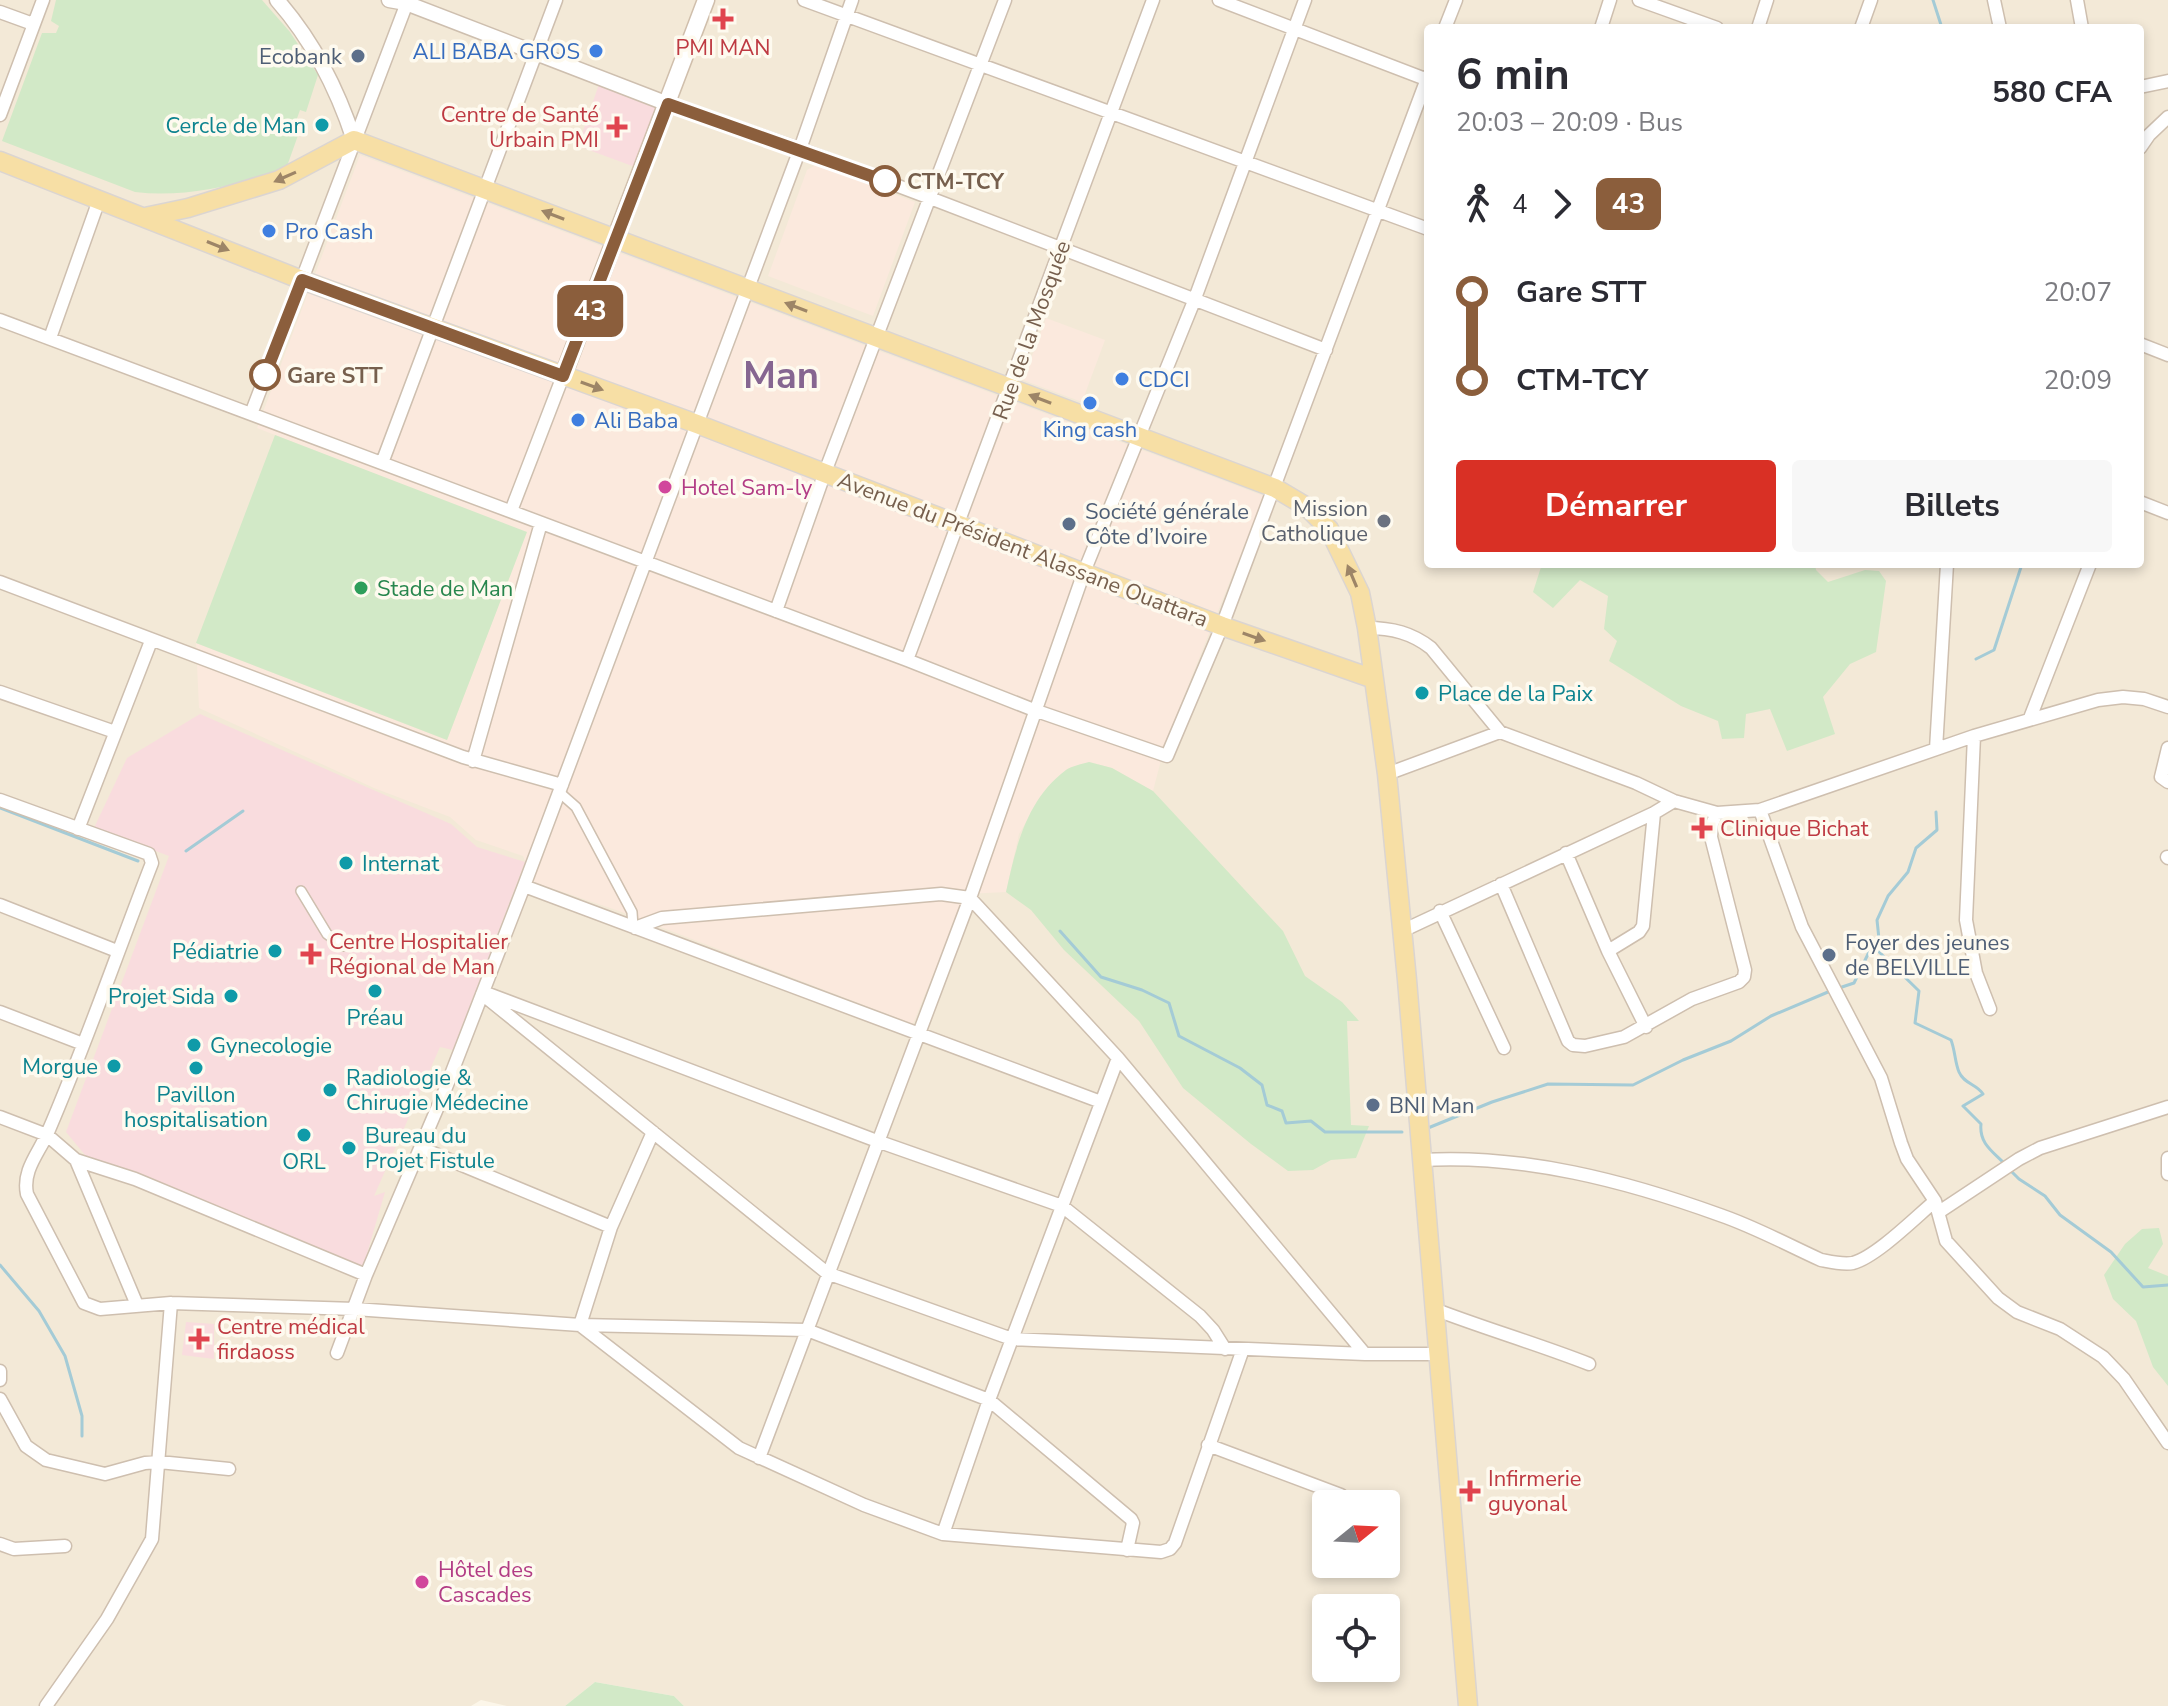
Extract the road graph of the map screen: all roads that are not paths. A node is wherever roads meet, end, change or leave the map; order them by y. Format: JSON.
{"nodes":[{"id":1,"x":43,"y":0,"type":"edge"},
{"id":2,"x":277,"y":0,"type":"edge"},
{"id":3,"x":389,"y":0,"type":"edge"},
{"id":4,"x":556,"y":0,"type":"edge"},
{"id":5,"x":706,"y":0,"type":"edge"},
{"id":6,"x":804,"y":0,"type":"edge"},
{"id":7,"x":852,"y":0,"type":"edge"},
{"id":8,"x":1005,"y":0,"type":"edge"},
{"id":9,"x":1153,"y":0,"type":"edge"},
{"id":10,"x":1219,"y":0,"type":"edge"},
{"id":11,"x":1305,"y":0,"type":"edge"},
{"id":12,"x":1456,"y":0,"type":"edge"},
{"id":13,"x":1610,"y":0,"type":"edge"},
{"id":14,"x":1639,"y":0,"type":"edge"},
{"id":15,"x":1767,"y":0,"type":"edge"},
{"id":16,"x":1871,"y":0,"type":"edge"},
{"id":17,"x":1994,"y":0,"type":"edge"},
{"id":18,"x":2077,"y":0,"type":"edge"},
{"id":19,"x":407,"y":2,"type":"edge"},
{"id":20,"x":0,"y":12,"type":"edge"},
{"id":21,"x":846,"y":17,"type":"junction"},
{"id":22,"x":33,"y":24,"type":"junction"},
{"id":23,"x":1447,"y":24,"type":"edge"},
{"id":24,"x":1602,"y":24,"type":"edge"},
{"id":25,"x":1706,"y":24,"type":"edge"},
{"id":26,"x":1759,"y":24,"type":"edge"},
{"id":27,"x":1862,"y":24,"type":"edge"},
{"id":28,"x":1999,"y":24,"type":"edge"},
{"id":29,"x":2081,"y":24,"type":"edge"},
{"id":30,"x":1294,"y":29,"type":"junction"},
{"id":31,"x":536,"y":54,"type":"junction"},
{"id":32,"x":980,"y":66,"type":"junction"},
{"id":33,"x":1424,"y":77,"type":"edge"},
{"id":34,"x":2168,"y":81,"type":"edge"},
{"id":35,"x":2144,"y":86,"type":"edge"},
{"id":36,"x":1424,"y":89,"type":"edge"},
{"id":37,"x":668,"y":104,"type":"junction"},
{"id":38,"x":1111,"y":114,"type":"junction"},
{"id":39,"x":0,"y":115,"type":"edge"},
{"id":40,"x":2168,"y":117,"type":"edge"},
{"id":41,"x":354,"y":140,"type":"junction"},
{"id":42,"x":2144,"y":142,"type":"edge"},
{"id":43,"x":800,"y":149,"type":"junction"},
{"id":44,"x":0,"y":161,"type":"edge"},
{"id":45,"x":1244,"y":164,"type":"junction"},
{"id":46,"x":483,"y":189,"type":"junction"},
{"id":47,"x":930,"y":198,"type":"junction"},
{"id":48,"x":99,"y":200,"type":"junction"},
{"id":49,"x":1378,"y":212,"type":"junction"},
{"id":50,"x":145,"y":217,"type":"junction"},
{"id":51,"x":1424,"y":228,"type":"edge"},
{"id":52,"x":616,"y":239,"type":"junction"},
{"id":53,"x":1062,"y":247,"type":"junction"},
{"id":54,"x":302,"y":280,"type":"junction"},
{"id":55,"x":748,"y":289,"type":"junction"},
{"id":56,"x":1194,"y":301,"type":"junction"},
{"id":57,"x":0,"y":320,"type":"edge"},
{"id":58,"x":434,"y":328,"type":"junction"},
{"id":59,"x":50,"y":338,"type":"junction"},
{"id":60,"x":877,"y":338,"type":"junction"},
{"id":61,"x":2144,"y":346,"type":"edge"},
{"id":62,"x":1326,"y":350,"type":"junction"},
{"id":63,"x":2168,"y":355,"type":"edge"},
{"id":64,"x":563,"y":376,"type":"junction"},
{"id":65,"x":1010,"y":388,"type":"junction"},
{"id":66,"x":251,"y":414,"type":"junction"},
{"id":67,"x":697,"y":424,"type":"junction"},
{"id":68,"x":1137,"y":436,"type":"junction"},
{"id":69,"x":382,"y":463,"type":"junction"},
{"id":70,"x":825,"y":472,"type":"junction"},
{"id":71,"x":1275,"y":488,"type":"junction"},
{"id":72,"x":2144,"y":504,"type":"edge"},
{"id":73,"x":511,"y":511,"type":"junction"},
{"id":74,"x":2168,"y":513,"type":"edge"},
{"id":75,"x":541,"y":523,"type":"junction"},
{"id":76,"x":960,"y":523,"type":"junction"},
{"id":77,"x":646,"y":562,"type":"junction"},
{"id":78,"x":1947,"y":568,"type":"edge"},
{"id":79,"x":2088,"y":568,"type":"edge"},
{"id":80,"x":1084,"y":572,"type":"junction"},
{"id":81,"x":0,"y":582,"type":"edge"},
{"id":82,"x":776,"y":611,"type":"junction"},
{"id":83,"x":1222,"y":626,"type":"junction"},
{"id":84,"x":1367,"y":628,"type":"junction"},
{"id":85,"x":151,"y":641,"type":"junction"},
{"id":86,"x":907,"y":660,"type":"junction"},
{"id":87,"x":1374,"y":679,"type":"junction"},
{"id":88,"x":0,"y":692,"type":"edge"},
{"id":89,"x":2168,"y":707,"type":"edge"},
{"id":90,"x":1034,"y":710,"type":"junction"},
{"id":91,"x":2030,"y":718,"type":"junction"},
{"id":92,"x":115,"y":732,"type":"junction"},
{"id":93,"x":1500,"y":732,"type":"junction"},
{"id":94,"x":1974,"y":736,"type":"junction"},
{"id":95,"x":2168,"y":748,"type":"edge"},
{"id":96,"x":1936,"y":749,"type":"junction"},
{"id":97,"x":473,"y":761,"type":"junction"},
{"id":98,"x":1387,"y":774,"type":"junction"},
{"id":99,"x":2168,"y":782,"type":"edge"},
{"id":100,"x":561,"y":788,"type":"junction"},
{"id":101,"x":0,"y":800,"type":"edge"},
{"id":102,"x":1674,"y":801,"type":"junction"},
{"id":103,"x":1760,"y":810,"type":"junction"},
{"id":104,"x":1654,"y":813,"type":"junction"},
{"id":105,"x":1717,"y":813,"type":"junction"},
{"id":106,"x":78,"y":829,"type":"junction"},
{"id":107,"x":1566,"y":853,"type":"junction"},
{"id":108,"x":1501,"y":884,"type":"junction"},
{"id":109,"x":524,"y":886,"type":"junction"},
{"id":110,"x":301,"y":891,"type":"dead end"},
{"id":111,"x":970,"y":898,"type":"junction"},
{"id":112,"x":0,"y":905,"type":"edge"},
{"id":113,"x":1440,"y":911,"type":"junction"},
{"id":114,"x":634,"y":927,"type":"junction"},
{"id":115,"x":1402,"y":931,"type":"junction"},
{"id":116,"x":343,"y":946,"type":"dead end"},
{"id":117,"x":117,"y":951,"type":"junction"},
{"id":118,"x":1608,"y":951,"type":"junction"},
{"id":119,"x":483,"y":993,"type":"junction"},
{"id":120,"x":1990,"y":1009,"type":"dead end"},
{"id":121,"x":0,"y":1012,"type":"edge"},
{"id":122,"x":1646,"y":1027,"type":"junction"},
{"id":123,"x":919,"y":1034,"type":"junction"},
{"id":124,"x":83,"y":1044,"type":"junction"},
{"id":125,"x":1504,"y":1048,"type":"dead end"},
{"id":126,"x":1118,"y":1058,"type":"junction"},
{"id":127,"x":1101,"y":1102,"type":"junction"},
{"id":128,"x":2168,"y":1107,"type":"edge"},
{"id":129,"x":0,"y":1117,"type":"edge"},
{"id":130,"x":653,"y":1132,"type":"junction"},
{"id":131,"x":47,"y":1135,"type":"junction"},
{"id":132,"x":877,"y":1141,"type":"junction"},
{"id":133,"x":421,"y":1148,"type":"junction"},
{"id":134,"x":2168,"y":1158,"type":"edge"},
{"id":135,"x":76,"y":1160,"type":"junction"},
{"id":136,"x":1422,"y":1160,"type":"junction"},
{"id":137,"x":2168,"y":1174,"type":"edge"},
{"id":138,"x":1062,"y":1206,"type":"junction"},
{"id":139,"x":1937,"y":1206,"type":"junction"},
{"id":140,"x":611,"y":1227,"type":"junction"},
{"id":141,"x":827,"y":1273,"type":"junction"},
{"id":142,"x":366,"y":1275,"type":"junction"},
{"id":143,"x":171,"y":1303,"type":"junction"},
{"id":144,"x":137,"y":1305,"type":"junction"},
{"id":145,"x":355,"y":1309,"type":"junction"},
{"id":146,"x":1434,"y":1309,"type":"junction"},
{"id":147,"x":580,"y":1325,"type":"junction"},
{"id":148,"x":807,"y":1330,"type":"junction"},
{"id":149,"x":1012,"y":1339,"type":"junction"},
{"id":150,"x":1225,"y":1349,"type":"junction"},
{"id":151,"x":1243,"y":1349,"type":"junction"},
{"id":152,"x":337,"y":1353,"type":"dead end"},
{"id":153,"x":1365,"y":1354,"type":"junction"},
{"id":154,"x":1438,"y":1354,"type":"junction"},
{"id":155,"x":1589,"y":1364,"type":"dead end"},
{"id":156,"x":0,"y":1371,"type":"edge"},
{"id":157,"x":0,"y":1380,"type":"edge"},
{"id":158,"x":0,"y":1399,"type":"edge"},
{"id":159,"x":989,"y":1400,"type":"junction"},
{"id":160,"x":2168,"y":1443,"type":"edge"},
{"id":161,"x":1208,"y":1445,"type":"junction"},
{"id":162,"x":759,"y":1458,"type":"junction"},
{"id":163,"x":159,"y":1462,"type":"junction"},
{"id":164,"x":229,"y":1469,"type":"dead end"},
{"id":165,"x":1328,"y":1490,"type":"edge"},
{"id":166,"x":943,"y":1534,"type":"junction"},
{"id":167,"x":0,"y":1544,"type":"edge"},
{"id":168,"x":65,"y":1546,"type":"dead end"},
{"id":169,"x":1127,"y":1550,"type":"junction"},
{"id":170,"x":46,"y":1706,"type":"edge"},
{"id":171,"x":1468,"y":1706,"type":"edge"}],
"edges":[{"from":1,"to":22,"type":"street"},
{"from":2,"to":41,"type":"street"},
{"from":3,"to":19,"type":"street"},
{"from":4,"to":31,"type":"street"},
{"from":5,"to":37,"type":"main road"},
{"from":6,"to":21,"type":"street"},
{"from":7,"to":21,"type":"street"},
{"from":8,"to":32,"type":"street"},
{"from":9,"to":38,"type":"street","name":"Rue de la Mosquée"},
{"from":10,"to":30,"type":"street"},
{"from":11,"to":30,"type":"street"},
{"from":12,"to":23,"type":"street"},
{"from":13,"to":24,"type":"street"},
{"from":14,"to":25,"type":"street"},
{"from":15,"to":26,"type":"street"},
{"from":16,"to":27,"type":"street"},
{"from":17,"to":28,"type":"street"},
{"from":18,"to":29,"type":"street"},
{"from":19,"to":31,"type":"street"},
{"from":19,"to":41,"type":"street"},
{"from":20,"to":22,"type":"street"},
{"from":21,"to":32,"type":"street"},
{"from":21,"to":43,"type":"street"},
{"from":22,"to":39,"type":"street"},
{"from":30,"to":33,"type":"street"},
{"from":30,"to":45,"type":"street"},
{"from":31,"to":37,"type":"street"},
{"from":31,"to":46,"type":"street"},
{"from":32,"to":38,"type":"street"},
{"from":32,"to":47,"type":"street"},
{"from":34,"to":35,"type":"street"},
{"from":36,"to":49,"type":"street"},
{"from":37,"to":43,"type":"street"},
{"from":37,"to":52,"type":"main road"},
{"from":38,"to":45,"type":"street"},
{"from":38,"to":53,"type":"street","name":"Rue de la Mosquée"},
{"from":40,"to":42,"type":"street"},
{"from":41,"to":46,"type":"main road"},
{"from":41,"to":50,"type":"main road","one_way":true},
{"from":41,"to":54,"type":"street"},
{"from":43,"to":47,"type":"street"},
{"from":43,"to":55,"type":"street"},
{"from":44,"to":48,"type":"main road","name":"Avenue du Président Alassane Ouattara"},
{"from":45,"to":49,"type":"street"},
{"from":45,"to":56,"type":"street"},
{"from":52,"to":46,"type":"main road","one_way":true},
{"from":46,"to":58,"type":"street"},
{"from":47,"to":53,"type":"street"},
{"from":47,"to":60,"type":"street"},
{"from":48,"to":50,"type":"main road","name":"Avenue du Président Alassane Ouattara"},
{"from":48,"to":59,"type":"street"},
{"from":49,"to":51,"type":"street"},
{"from":49,"to":62,"type":"street"},
{"from":50,"to":54,"type":"main road","name":"Avenue du Président Alassane Ouattara","one_way":true},
{"from":52,"to":55,"type":"main road"},
{"from":52,"to":64,"type":"main road"},
{"from":53,"to":56,"type":"street"},
{"from":53,"to":65,"type":"street","name":"Rue de la Mosquée"},
{"from":54,"to":58,"type":"main road","name":"Avenue du Président Alassane Ouattara"},
{"from":54,"to":66,"type":"street"},
{"from":60,"to":55,"type":"main road","one_way":true},
{"from":55,"to":67,"type":"street"},
{"from":56,"to":62,"type":"street"},
{"from":56,"to":68,"type":"street"},
{"from":57,"to":59,"type":"street"},
{"from":58,"to":64,"type":"main road","name":"Avenue du Président Alassane Ouattara"},
{"from":58,"to":69,"type":"street"},
{"from":59,"to":66,"type":"street"},
{"from":60,"to":65,"type":"main road"},
{"from":60,"to":70,"type":"street"},
{"from":61,"to":63,"type":"street"},
{"from":62,"to":71,"type":"street"},
{"from":64,"to":67,"type":"main road","name":"Avenue du Président Alassane Ouattara","one_way":true},
{"from":64,"to":73,"type":"street"},
{"from":68,"to":65,"type":"main road","one_way":true},
{"from":65,"to":76,"type":"street","name":"Rue de la Mosquée"},
{"from":66,"to":69,"type":"street"},
{"from":67,"to":70,"type":"main road","name":"Avenue du Président Alassane Ouattara"},
{"from":67,"to":77,"type":"street"},
{"from":68,"to":71,"type":"main road"},
{"from":68,"to":80,"type":"street"},
{"from":69,"to":73,"type":"street"},
{"from":70,"to":76,"type":"main road","name":"Avenue du Président Alassane Ouattara"},
{"from":70,"to":82,"type":"street"},
{"from":71,"to":83,"type":"street"},
{"from":84,"to":71,"type":"main road","one_way":true},
{"from":72,"to":74,"type":"street"},
{"from":73,"to":75,"type":"street"},
{"from":75,"to":77,"type":"street"},
{"from":75,"to":97,"type":"street"},
{"from":76,"to":80,"type":"main road","name":"Avenue du Président Alassane Ouattara"},
{"from":76,"to":86,"type":"street","name":"Rue de la Mosquée"},
{"from":77,"to":82,"type":"street"},
{"from":77,"to":100,"type":"street"},
{"from":78,"to":96,"type":"street"},
{"from":79,"to":91,"type":"street"},
{"from":80,"to":83,"type":"main road","name":"Avenue du Président Alassane Ouattara"},
{"from":80,"to":90,"type":"street"},
{"from":81,"to":85,"type":"street"},
{"from":82,"to":86,"type":"street"},
{"from":83,"to":87,"type":"main road","name":"Avenue du Président Alassane Ouattara","one_way":true},
{"from":83,"to":90,"type":"street"},
{"from":84,"to":87,"type":"main road"},
{"from":84,"to":93,"type":"street"},
{"from":85,"to":92,"type":"street"},
{"from":85,"to":97,"type":"street"},
{"from":86,"to":90,"type":"street"},
{"from":87,"to":98,"type":"main road"},
{"from":88,"to":92,"type":"street"},
{"from":89,"to":91,"type":"street"},
{"from":90,"to":111,"type":"street"},
{"from":91,"to":94,"type":"street"},
{"from":92,"to":106,"type":"street"},
{"from":93,"to":98,"type":"street"},
{"from":93,"to":102,"type":"street"},
{"from":94,"to":96,"type":"street"},
{"from":94,"to":120,"type":"street"},
{"from":95,"to":99,"type":"street"},
{"from":96,"to":103,"type":"street"},
{"from":97,"to":100,"type":"street"},
{"from":98,"to":115,"type":"main road"},
{"from":100,"to":109,"type":"street"},
{"from":100,"to":114,"type":"street"},
{"from":101,"to":106,"type":"street"},
{"from":102,"to":104,"type":"street"},
{"from":102,"to":105,"type":"street"},
{"from":103,"to":105,"type":"street"},
{"from":103,"to":139,"type":"street"},
{"from":104,"to":107,"type":"street"},
{"from":104,"to":118,"type":"street"},
{"from":105,"to":122,"type":"street"},
{"from":106,"to":117,"type":"street"},
{"from":107,"to":108,"type":"street"},
{"from":107,"to":118,"type":"street"},
{"from":108,"to":113,"type":"street"},
{"from":108,"to":122,"type":"street"},
{"from":109,"to":114,"type":"street"},
{"from":109,"to":119,"type":"street"},
{"from":110,"to":116,"type":"street"},
{"from":111,"to":114,"type":"street"},
{"from":111,"to":123,"type":"street"},
{"from":111,"to":126,"type":"street"},
{"from":112,"to":117,"type":"street"},
{"from":113,"to":115,"type":"street"},
{"from":113,"to":125,"type":"street"},
{"from":114,"to":123,"type":"street"},
{"from":115,"to":136,"type":"main road"},
{"from":117,"to":124,"type":"street"},
{"from":118,"to":122,"type":"street"},
{"from":119,"to":130,"type":"street"},
{"from":119,"to":132,"type":"street"},
{"from":119,"to":133,"type":"street"},
{"from":121,"to":124,"type":"street"},
{"from":123,"to":127,"type":"street"},
{"from":123,"to":132,"type":"street"},
{"from":124,"to":131,"type":"street"},
{"from":126,"to":127,"type":"street"},
{"from":126,"to":153,"type":"street"},
{"from":127,"to":138,"type":"street"},
{"from":128,"to":139,"type":"street"},
{"from":129,"to":131,"type":"street"},
{"from":130,"to":140,"type":"street"},
{"from":130,"to":141,"type":"street"},
{"from":131,"to":135,"type":"street"},
{"from":131,"to":144,"type":"street"},
{"from":132,"to":138,"type":"street"},
{"from":132,"to":141,"type":"street"},
{"from":133,"to":140,"type":"street"},
{"from":133,"to":142,"type":"street"},
{"from":134,"to":137,"type":"street"},
{"from":135,"to":142,"type":"street"},
{"from":135,"to":144,"type":"street"},
{"from":136,"to":139,"type":"street"},
{"from":136,"to":146,"type":"main road"},
{"from":138,"to":149,"type":"street"},
{"from":138,"to":150,"type":"street"},
{"from":139,"to":160,"type":"street"},
{"from":140,"to":147,"type":"street"},
{"from":141,"to":148,"type":"street"},
{"from":141,"to":149,"type":"street"},
{"from":142,"to":145,"type":"street"},
{"from":143,"to":144,"type":"street"},
{"from":143,"to":145,"type":"street"},
{"from":143,"to":163,"type":"street"},
{"from":145,"to":147,"type":"street"},
{"from":145,"to":152,"type":"street"},
{"from":146,"to":154,"type":"main road"},
{"from":146,"to":155,"type":"street"},
{"from":147,"to":148,"type":"street"},
{"from":147,"to":162,"type":"street"},
{"from":148,"to":159,"type":"street"},
{"from":148,"to":162,"type":"street"},
{"from":149,"to":150,"type":"street"},
{"from":149,"to":159,"type":"street"},
{"from":150,"to":151,"type":"street"},
{"from":151,"to":153,"type":"street"},
{"from":151,"to":161,"type":"street"},
{"from":153,"to":154,"type":"street"},
{"from":154,"to":171,"type":"main road"},
{"from":156,"to":157,"type":"street"},
{"from":158,"to":163,"type":"street"},
{"from":159,"to":166,"type":"street"},
{"from":159,"to":169,"type":"street"},
{"from":161,"to":165,"type":"street"},
{"from":161,"to":169,"type":"street"},
{"from":162,"to":166,"type":"street"},
{"from":163,"to":164,"type":"street"},
{"from":163,"to":170,"type":"street"},
{"from":166,"to":169,"type":"street"},
{"from":167,"to":168,"type":"street"}]}
